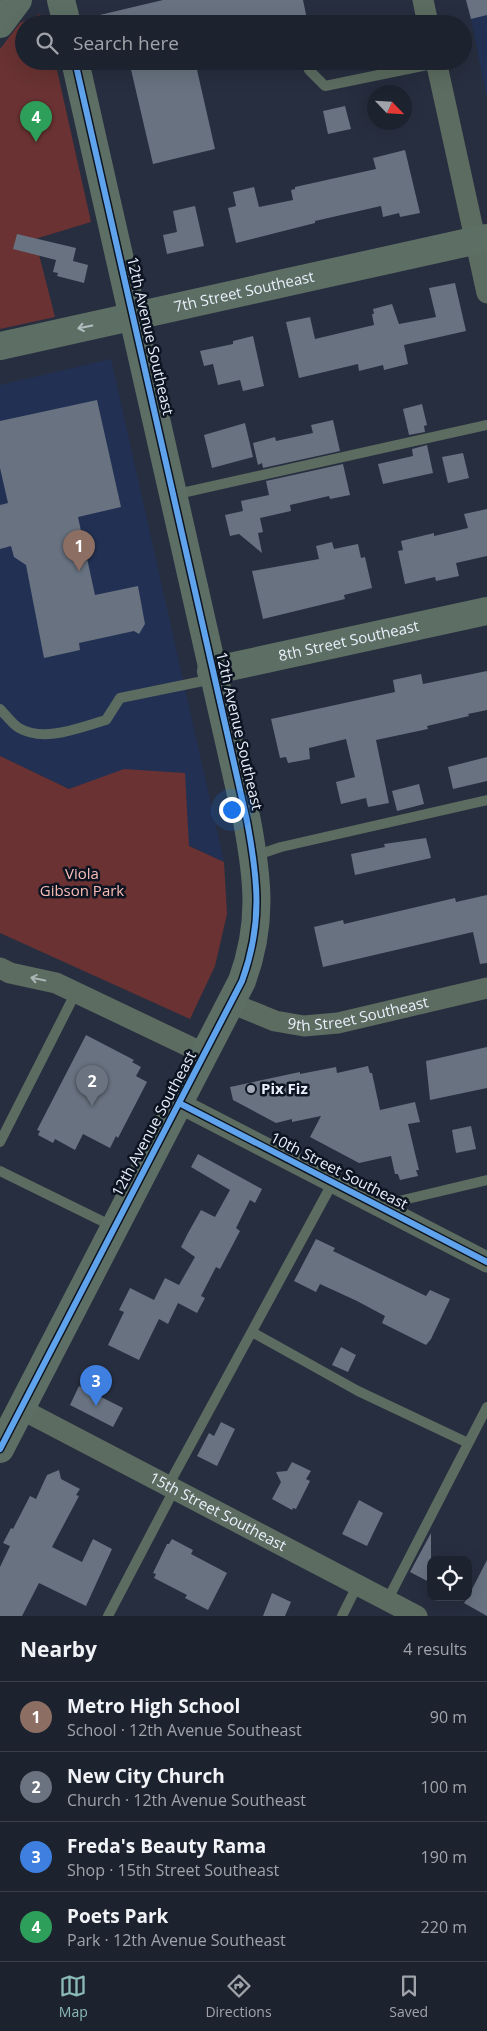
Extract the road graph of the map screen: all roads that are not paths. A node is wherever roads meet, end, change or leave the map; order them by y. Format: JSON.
{"nodes":[{"id":1,"x":18,"y":0,"type":"edge"},
{"id":2,"x":62,"y":0,"type":"edge"},
{"id":3,"x":423,"y":0,"type":"edge"},
{"id":4,"x":65,"y":15,"type":"edge"},
{"id":5,"x":426,"y":15,"type":"edge"},
{"id":6,"x":0,"y":24,"type":"edge"},
{"id":7,"x":77,"y":70,"type":"edge"},
{"id":8,"x":309,"y":70,"type":"edge"},
{"id":9,"x":399,"y":70,"type":"edge"},
{"id":10,"x":438,"y":70,"type":"edge"},
{"id":11,"x":481,"y":239,"type":"edge"},
{"id":12,"x":487,"y":293,"type":"edge"},
{"id":13,"x":133,"y":316,"type":"junction"},
{"id":14,"x":0,"y":346,"type":"edge"},
{"id":15,"x":487,"y":425,"type":"edge"},
{"id":16,"x":172,"y":495,"type":"junction"},
{"id":17,"x":487,"y":611,"type":"edge"},
{"id":18,"x":212,"y":675,"type":"junction"},
{"id":19,"x":0,"y":709,"type":"edge"},
{"id":20,"x":487,"y":800,"type":"edge"},
{"id":21,"x":254,"y":856,"type":"junction"},
{"id":22,"x":0,"y":968,"type":"edge"},
{"id":23,"x":487,"y":988,"type":"edge"},
{"id":24,"x":76,"y":992,"type":"junction"},
{"id":25,"x":231,"y":1003,"type":"junction"},
{"id":26,"x":205,"y":1054,"type":"junction"},
{"id":27,"x":179,"y":1103,"type":"junction"},
{"id":28,"x":0,"y":1142,"type":"edge"},
{"id":29,"x":0,"y":1172,"type":"edge"},
{"id":30,"x":487,"y":1180,"type":"edge"},
{"id":31,"x":333,"y":1182,"type":"junction"},
{"id":32,"x":378,"y":1206,"type":"junction"},
{"id":33,"x":115,"y":1227,"type":"junction"},
{"id":34,"x":487,"y":1262,"type":"edge"},
{"id":35,"x":252,"y":1332,"type":"junction"},
{"id":36,"x":487,"y":1407,"type":"edge"},
{"id":37,"x":21,"y":1409,"type":"junction"},
{"id":38,"x":468,"y":1444,"type":"junction"},
{"id":39,"x":0,"y":1449,"type":"edge"},
{"id":40,"x":171,"y":1488,"type":"junction"},
{"id":41,"x":357,"y":1586,"type":"junction"},
{"id":42,"x":388,"y":1601,"type":"junction"},
{"id":43,"x":108,"y":1616,"type":"edge"},
{"id":44,"x":342,"y":1616,"type":"edge"},
{"id":45,"x":416,"y":1616,"type":"edge"}],
"edges":[{"from":1,"to":6,"type":"main road"},
{"from":2,"to":4,"type":"main road"},
{"from":3,"to":5,"type":"street"},
{"from":7,"to":13,"type":"main road","name":"12th Avenue Southeast"},
{"from":8,"to":9,"type":"lane"},
{"from":10,"to":11,"type":"street"},
{"from":11,"to":12,"type":"street"},
{"from":11,"to":13,"type":"main road","name":"7th Street Southeast"},
{"from":13,"to":14,"type":"main road","name":"7th Street Southeast","one_way":true},
{"from":13,"to":16,"type":"main road","name":"12th Avenue Southeast"},
{"from":15,"to":16,"type":"lane"},
{"from":16,"to":18,"type":"main road","name":"12th Avenue Southeast"},
{"from":17,"to":18,"type":"main road","name":"8th Street Southeast"},
{"from":18,"to":19,"type":"lane"},
{"from":18,"to":21,"type":"main road","name":"12th Avenue Southeast"},
{"from":20,"to":21,"type":"lane"},
{"from":21,"to":25,"type":"main road","name":"12th Avenue Southeast"},
{"from":24,"to":22,"type":"street","one_way":true},
{"from":23,"to":25,"type":"street","name":"9th Street Southeast"},
{"from":24,"to":26,"type":"street"},
{"from":24,"to":28,"type":"lane"},
{"from":25,"to":26,"type":"main road","name":"12th Avenue Southeast"},
{"from":26,"to":27,"type":"main road","name":"12th Avenue Southeast"},
{"from":27,"to":31,"type":"street","name":"10th Street Southeast"},
{"from":27,"to":33,"type":"main road","name":"12th Avenue Southeast"},
{"from":29,"to":33,"type":"lane"},
{"from":30,"to":32,"type":"lane"},
{"from":31,"to":32,"type":"street","name":"10th Street Southeast"},
{"from":31,"to":35,"type":"lane"},
{"from":32,"to":34,"type":"street","name":"10th Street Southeast"},
{"from":33,"to":37,"type":"main road","name":"12th Avenue Southeast"},
{"from":35,"to":38,"type":"lane"},
{"from":35,"to":40,"type":"lane"},
{"from":36,"to":38,"type":"lane"},
{"from":37,"to":39,"type":"main road","name":"12th Avenue Southeast"},
{"from":37,"to":40,"type":"street","name":"15th Street Southeast"},
{"from":38,"to":42,"type":"lane"},
{"from":40,"to":41,"type":"street","name":"15th Street Southeast"},
{"from":40,"to":43,"type":"lane"},
{"from":41,"to":42,"type":"street","name":"15th Street Southeast"},
{"from":41,"to":44,"type":"lane"},
{"from":42,"to":45,"type":"street","name":"15th Street Southeast"}]}
